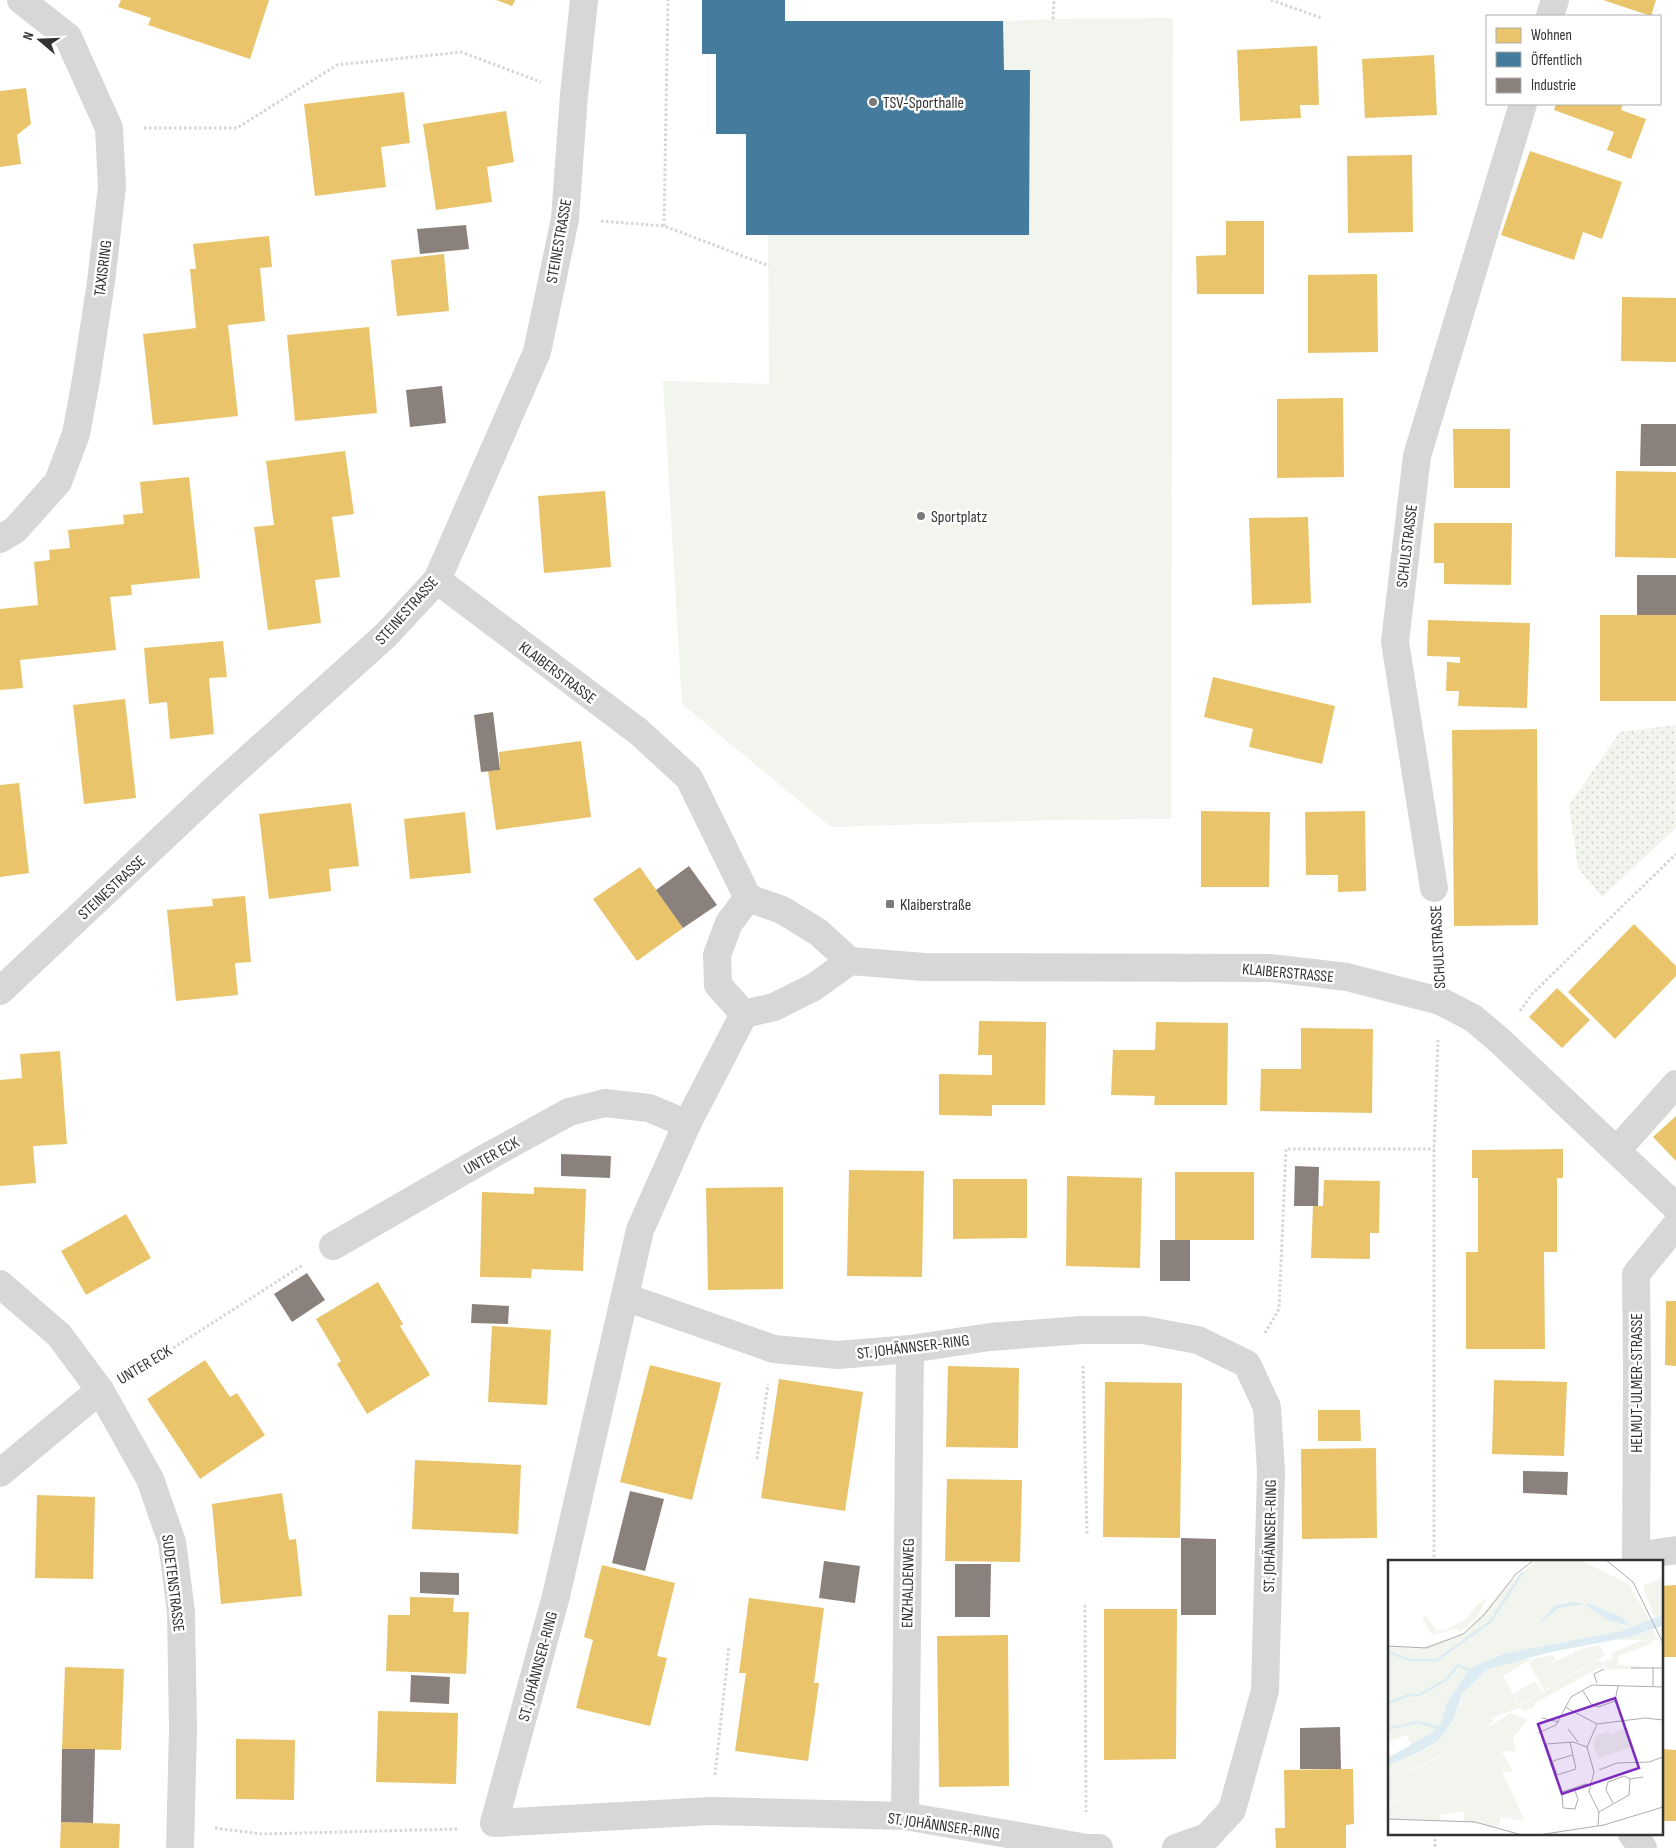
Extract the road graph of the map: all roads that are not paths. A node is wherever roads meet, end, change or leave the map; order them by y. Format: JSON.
{"nodes":[{"id":1,"x":21,"y":0,"type":"edge"},
{"id":2,"x":584,"y":0,"type":"edge"},
{"id":3,"x":1555,"y":0,"type":"edge"},
{"id":4,"x":1550,"y":15,"type":"edge"},
{"id":5,"x":1523,"y":105,"type":"edge"},
{"id":6,"x":0,"y":539,"type":"edge"},
{"id":7,"x":437,"y":580,"type":"junction"},
{"id":8,"x":1434,"y":888,"type":"road end"},
{"id":9,"x":748,"y":898,"type":"junction"},
{"id":10,"x":850,"y":961,"type":"junction"},
{"id":11,"x":0,"y":991,"type":"edge"},
{"id":12,"x":744,"y":1014,"type":"junction"},
{"id":13,"x":1676,"y":1084,"type":"edge"},
{"id":14,"x":687,"y":1124,"type":"junction"},
{"id":15,"x":1616,"y":1150,"type":"junction"},
{"id":16,"x":1676,"y":1207,"type":"edge"},
{"id":17,"x":1676,"y":1225,"type":"edge"},
{"id":18,"x":333,"y":1246,"type":"road end"},
{"id":19,"x":0,"y":1284,"type":"edge"},
{"id":20,"x":625,"y":1297,"type":"junction"},
{"id":21,"x":910,"y":1349,"type":"junction"},
{"id":22,"x":100,"y":1390,"type":"junction"},
{"id":23,"x":0,"y":1473,"type":"edge"},
{"id":24,"x":1676,"y":1550,"type":"edge"},
{"id":25,"x":1636,"y":1559,"type":"edge"},
{"id":26,"x":905,"y":1816,"type":"junction"},
{"id":27,"x":180,"y":1836,"type":"edge"},
{"id":28,"x":1634,"y":1836,"type":"edge"},
{"id":29,"x":1086,"y":1848,"type":"edge"},
{"id":30,"x":1099,"y":1848,"type":"edge"},
{"id":31,"x":1176,"y":1848,"type":"edge"},
{"id":32,"x":1643,"y":1848,"type":"edge"}],
"edges":[{"from":1,"to":6,"type":"street","name":"TAXISRING"},
{"from":2,"to":7,"type":"street","name":"STEINESTRASSE"},
{"from":3,"to":4,"type":"street"},
{"from":5,"to":8,"type":"street","name":"SCHULSTRASSE"},
{"from":7,"to":9,"type":"street","name":"KLAIBERSTRASSE"},
{"from":7,"to":11,"type":"street","name":"STEINESTRASSE"},
{"from":9,"to":10,"type":"street"},
{"from":9,"to":12,"type":"street"},
{"from":10,"to":12,"type":"street"},
{"from":10,"to":15,"type":"street","name":"KLAIBERSTRASSE"},
{"from":12,"to":14,"type":"street"},
{"from":13,"to":15,"type":"street"},
{"from":14,"to":18,"type":"street","name":"UNTER ECK"},
{"from":14,"to":20,"type":"street","name":"ST. JOHÄNNSER-RING"},
{"from":15,"to":16,"type":"street","name":"KLAIBERSTRASSE"},
{"from":17,"to":25,"type":"street","name":"HELMUT-ULMER-STRASSE"},
{"from":19,"to":22,"type":"street","name":"SUDETENSTRASSE"},
{"from":20,"to":21,"type":"street","name":"ST. JOHÄNNSER-RING"},
{"from":20,"to":26,"type":"street","name":"ST. JOHÄNNSER-RING"},
{"from":21,"to":26,"type":"street","name":"ENZHALDENWEG"},
{"from":21,"to":31,"type":"street","name":"ST. JOHÄNNSER-RING"},
{"from":22,"to":23,"type":"street"},
{"from":22,"to":27,"type":"street","name":"SUDETENSTRASSE"},
{"from":24,"to":25,"type":"street","name":"HELMUT-ULMER-STRASSE"},
{"from":26,"to":29,"type":"street","name":"ST. JOHÄNNSER-RING"},
{"from":28,"to":32,"type":"street"},
{"from":29,"to":30,"type":"street","name":"ST. JOHÄNNSER-RING"}]}
